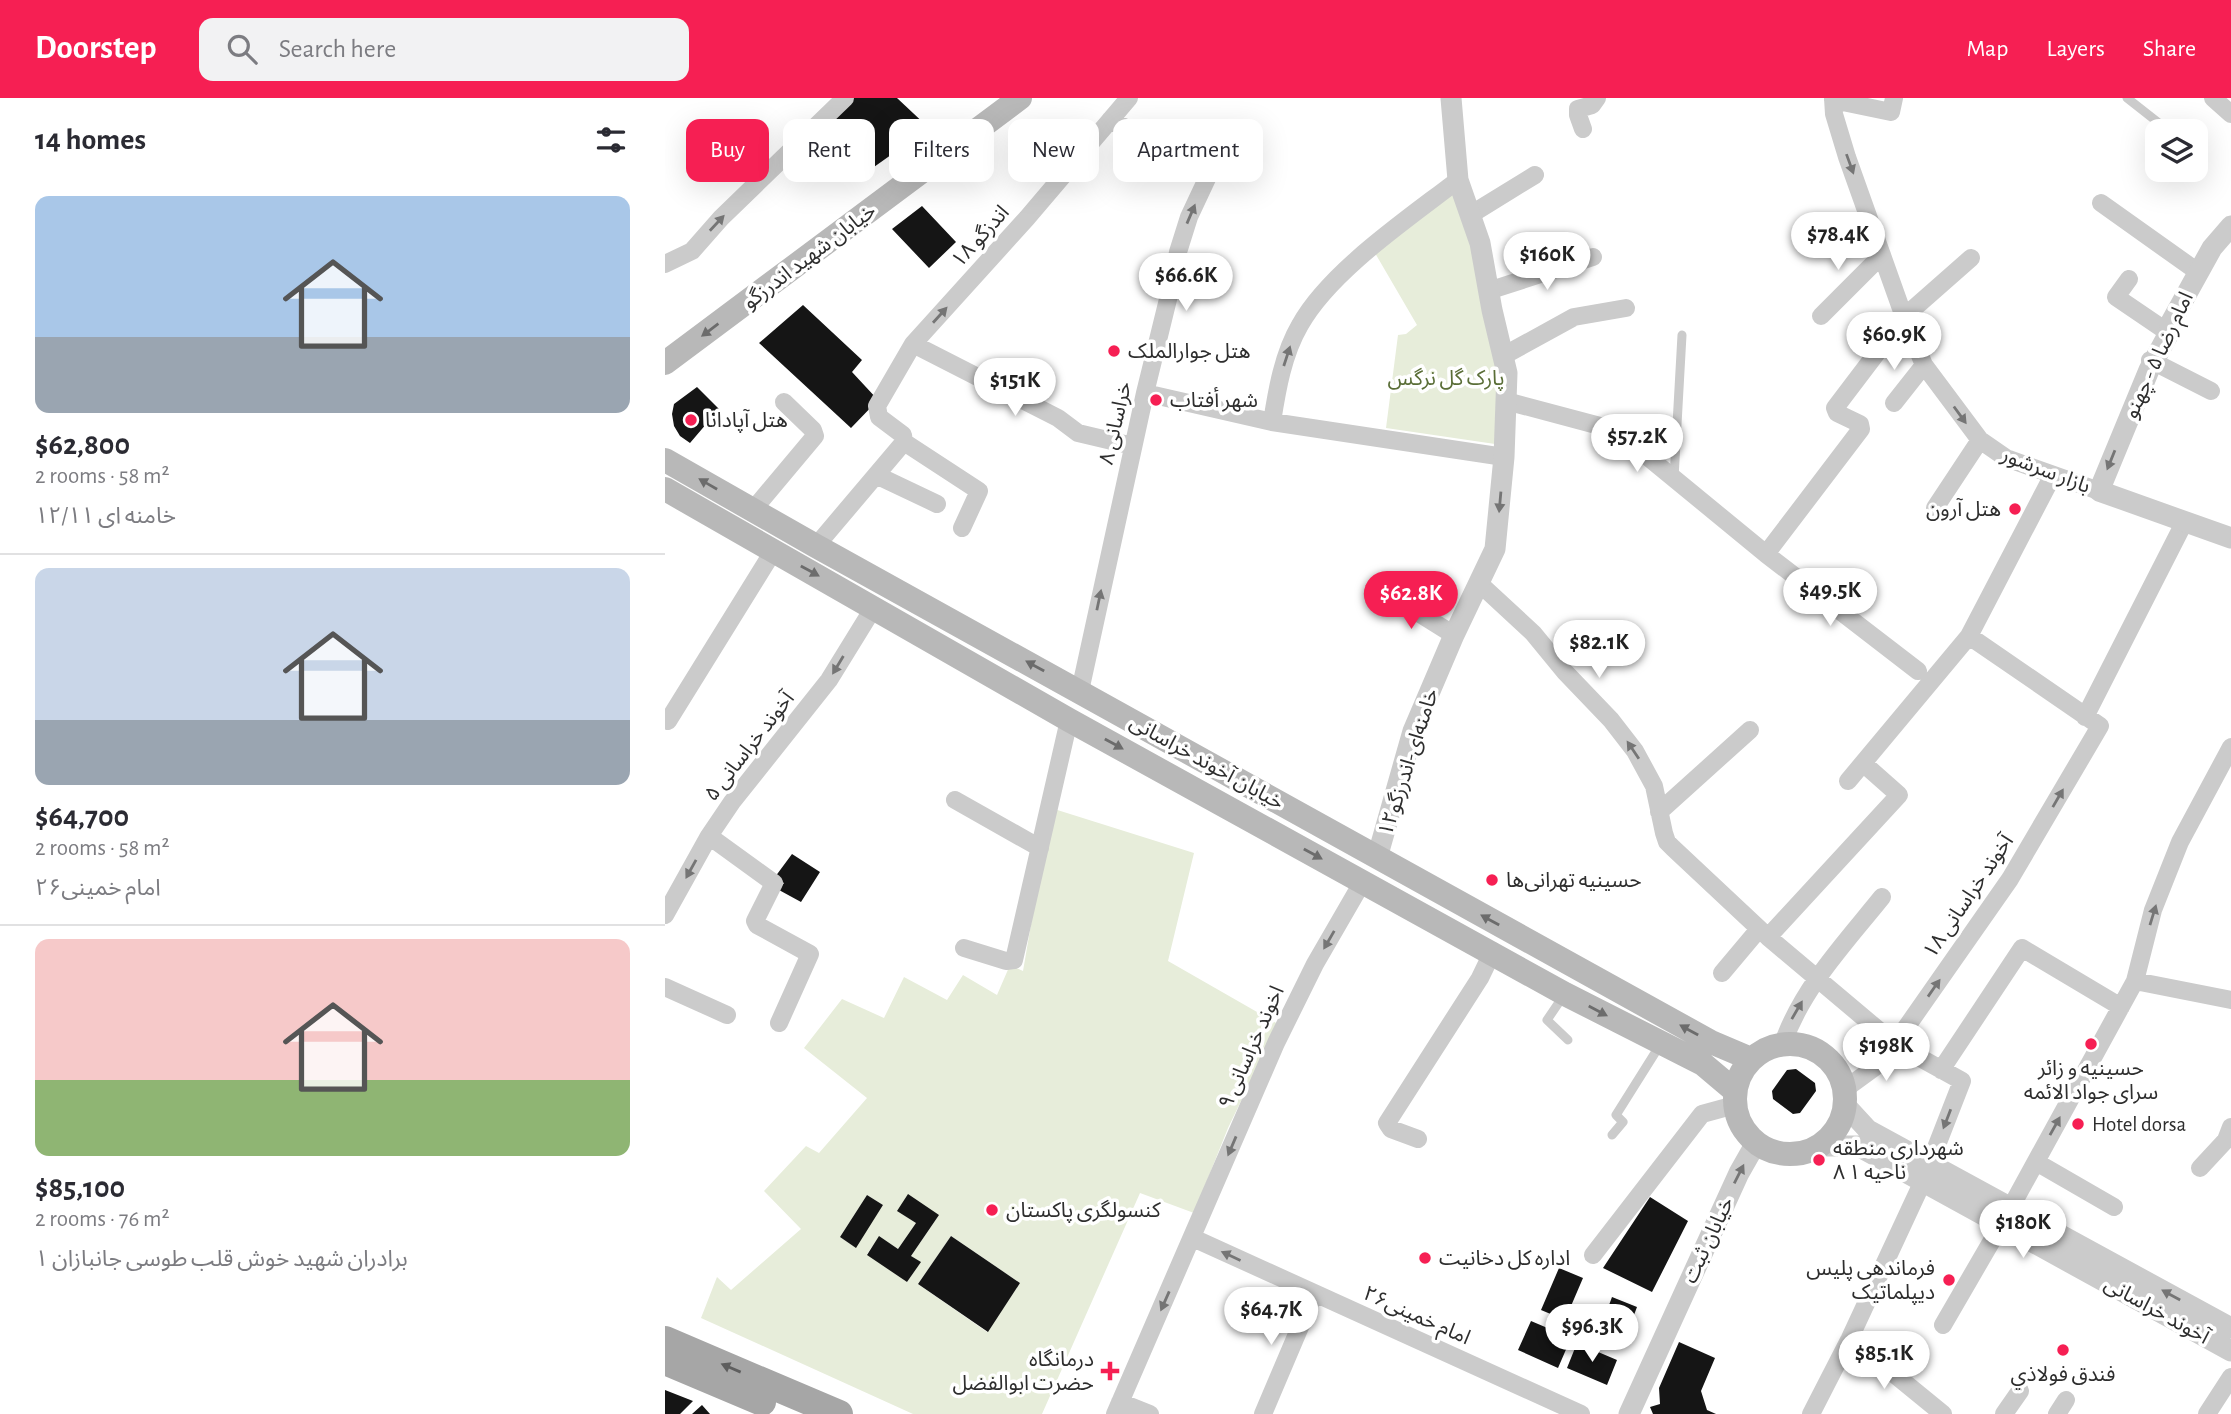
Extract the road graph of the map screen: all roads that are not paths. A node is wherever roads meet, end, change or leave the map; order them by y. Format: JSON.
{"nodes":[{"id":1,"x":845,"y":98,"type":"edge"},
{"id":2,"x":1020,"y":98,"type":"edge"},
{"id":3,"x":1129,"y":98,"type":"edge"},
{"id":4,"x":1451,"y":98,"type":"edge"},
{"id":5,"x":1597,"y":98,"type":"edge"},
{"id":6,"x":1894,"y":98,"type":"edge"},
{"id":7,"x":2213,"y":98,"type":"edge"},
{"id":8,"x":1833,"y":99,"type":"edge"},
{"id":9,"x":2130,"y":99,"type":"edge"},
{"id":10,"x":2231,"y":114,"type":"edge"},
{"id":11,"x":2154,"y":119,"type":"edge"},
{"id":12,"x":1111,"y":120,"type":"junction"},
{"id":13,"x":1583,"y":129,"type":"dead end"},
{"id":14,"x":1535,"y":175,"type":"dead end"},
{"id":15,"x":1458,"y":180,"type":"junction"},
{"id":16,"x":2101,"y":203,"type":"dead end"},
{"id":17,"x":1470,"y":215,"type":"junction"},
{"id":18,"x":2230,"y":231,"type":"edge"},
{"id":19,"x":1882,"y":255,"type":"junction"},
{"id":20,"x":1593,"y":257,"type":"dead end"},
{"id":21,"x":1971,"y":258,"type":"dead end"},
{"id":22,"x":665,"y":264,"type":"edge"},
{"id":23,"x":2198,"y":272,"type":"junction"},
{"id":24,"x":2129,"y":279,"type":"dead end"},
{"id":25,"x":1488,"y":291,"type":"junction"},
{"id":26,"x":1626,"y":307,"type":"dead end"},
{"id":27,"x":1821,"y":316,"type":"dead end"},
{"id":28,"x":1904,"y":317,"type":"junction"},
{"id":29,"x":2169,"y":333,"type":"junction"},
{"id":30,"x":1682,"y":335,"type":"dead end"},
{"id":31,"x":913,"y":344,"type":"junction"},
{"id":32,"x":1503,"y":356,"type":"junction"},
{"id":33,"x":2151,"y":361,"type":"junction"},
{"id":34,"x":665,"y":363,"type":"edge"},
{"id":35,"x":1924,"y":365,"type":"junction"},
{"id":36,"x":2211,"y":391,"type":"dead end"},
{"id":37,"x":1145,"y":393,"type":"junction"},
{"id":38,"x":1506,"y":401,"type":"junction"},
{"id":39,"x":784,"y":402,"type":"dead end"},
{"id":40,"x":1894,"y":403,"type":"dead end"},
{"id":41,"x":1272,"y":422,"type":"junction"},
{"id":42,"x":1980,"y":440,"type":"junction"},
{"id":43,"x":904,"y":442,"type":"junction"},
{"id":44,"x":1133,"y":446,"type":"junction"},
{"id":45,"x":1504,"y":457,"type":"junction"},
{"id":46,"x":665,"y":460,"type":"edge"},
{"id":47,"x":876,"y":475,"type":"junction"},
{"id":48,"x":2053,"y":475,"type":"junction"},
{"id":49,"x":1674,"y":480,"type":"junction"},
{"id":50,"x":665,"y":489,"type":"edge"},
{"id":51,"x":2099,"y":491,"type":"junction"},
{"id":52,"x":937,"y":504,"type":"dead end"},
{"id":53,"x":1935,"y":508,"type":"dead end"},
{"id":54,"x":753,"y":510,"type":"junction"},
{"id":55,"x":2185,"y":521,"type":"junction"},
{"id":56,"x":962,"y":528,"type":"dead end"},
{"id":57,"x":2231,"y":538,"type":"edge"},
{"id":58,"x":816,"y":546,"type":"junction"},
{"id":59,"x":774,"y":550,"type":"junction"},
{"id":60,"x":1766,"y":554,"type":"junction"},
{"id":61,"x":1480,"y":584,"type":"junction"},
{"id":62,"x":1390,"y":595,"type":"dead end"},
{"id":63,"x":874,"y":607,"type":"junction"},
{"id":64,"x":1454,"y":635,"type":"junction"},
{"id":65,"x":1969,"y":636,"type":"junction"},
{"id":66,"x":1918,"y":671,"type":"dead end"},
{"id":67,"x":1080,"y":691,"type":"junction"},
{"id":68,"x":2085,"y":717,"type":"junction"},
{"id":69,"x":1069,"y":720,"type":"junction"},
{"id":70,"x":668,"y":721,"type":"dead end"},
{"id":71,"x":1750,"y":730,"type":"dead end"},
{"id":72,"x":2230,"y":753,"type":"edge"},
{"id":73,"x":1864,"y":764,"type":"junction"},
{"id":74,"x":1848,"y":781,"type":"dead end"},
{"id":75,"x":955,"y":800,"type":"dead end"},
{"id":76,"x":1659,"y":812,"type":"junction"},
{"id":77,"x":709,"y":836,"type":"junction"},
{"id":78,"x":1040,"y":848,"type":"junction"},
{"id":79,"x":1377,"y":858,"type":"junction"},
{"id":80,"x":1363,"y":881,"type":"junction"},
{"id":81,"x":1882,"y":897,"type":"dead end"},
{"id":82,"x":665,"y":915,"type":"edge"},
{"id":83,"x":1764,"y":933,"type":"junction"},
{"id":84,"x":964,"y":948,"type":"dead end"},
{"id":85,"x":1493,"y":951,"type":"junction"},
{"id":86,"x":1721,"y":973,"type":"dead end"},
{"id":87,"x":1817,"y":979,"type":"junction"},
{"id":88,"x":2135,"y":981,"type":"junction"},
{"id":89,"x":665,"y":987,"type":"edge"},
{"id":90,"x":1565,"y":993,"type":"junction"},
{"id":91,"x":2231,"y":1000,"type":"edge"},
{"id":92,"x":2121,"y":1007,"type":"junction"},
{"id":93,"x":727,"y":1015,"type":"dead end"},
{"id":94,"x":779,"y":1023,"type":"dead end"},
{"id":95,"x":1568,"y":1040,"type":"dead end"},
{"id":96,"x":1783,"y":1043,"type":"junction"},
{"id":97,"x":1661,"y":1044,"type":"junction"},
{"id":98,"x":1895,"y":1044,"type":"junction"},
{"id":99,"x":1751,"y":1059,"type":"junction"},
{"id":100,"x":1941,"y":1070,"type":"junction"},
{"id":101,"x":1845,"y":1097,"type":"junction"},
{"id":102,"x":1735,"y":1098,"type":"junction"},
{"id":103,"x":2231,"y":1127,"type":"edge"},
{"id":104,"x":1612,"y":1135,"type":"dead end"},
{"id":105,"x":1418,"y":1139,"type":"dead end"},
{"id":106,"x":1756,"y":1143,"type":"junction"},
{"id":107,"x":1821,"y":1146,"type":"junction"},
{"id":108,"x":2036,"y":1161,"type":"junction"},
{"id":109,"x":2200,"y":1168,"type":"dead end"},
{"id":110,"x":1927,"y":1172,"type":"junction"},
{"id":111,"x":2114,"y":1208,"type":"dead end"},
{"id":112,"x":2006,"y":1216,"type":"junction"},
{"id":113,"x":1193,"y":1238,"type":"junction"},
{"id":114,"x":1593,"y":1255,"type":"dead end"},
{"id":115,"x":1314,"y":1294,"type":"junction"},
{"id":116,"x":1943,"y":1325,"type":"dead end"},
{"id":117,"x":2231,"y":1328,"type":"edge"},
{"id":118,"x":1850,"y":1338,"type":"junction"},
{"id":119,"x":665,"y":1340,"type":"edge"},
{"id":120,"x":2231,"y":1351,"type":"edge"},
{"id":121,"x":665,"y":1362,"type":"edge"},
{"id":122,"x":2231,"y":1377,"type":"edge"},
{"id":123,"x":2019,"y":1391,"type":"dead end"},
{"id":124,"x":1117,"y":1408,"type":"edge"},
{"id":125,"x":791,"y":1414,"type":"edge"},
{"id":126,"x":839,"y":1414,"type":"edge"},
{"id":127,"x":1150,"y":1414,"type":"edge"},
{"id":128,"x":1263,"y":1414,"type":"edge"},
{"id":129,"x":1581,"y":1414,"type":"edge"},
{"id":130,"x":1629,"y":1414,"type":"edge"},
{"id":131,"x":1811,"y":1414,"type":"edge"},
{"id":132,"x":1943,"y":1414,"type":"edge"},
{"id":133,"x":2004,"y":1414,"type":"edge"},
{"id":134,"x":2207,"y":1414,"type":"edge"}],
"edges":[{"from":22,"to":1,"type":"street","one_way":true},
{"from":2,"to":34,"type":"main road","name":"خیابان شهید اندرزگو","one_way":true},
{"from":3,"to":12,"type":"street","name":"اندزگو ۱۸"},
{"from":4,"to":15,"type":"street","name":"خامنه‌ای-اندرزگو۱۲"},
{"from":5,"to":13,"type":"street"},
{"from":6,"to":8,"type":"street"},
{"from":7,"to":10,"type":"street"},
{"from":8,"to":19,"type":"street","name":"بازار سرشور","one_way":true},
{"from":9,"to":11,"type":"lane"},
{"from":31,"to":12,"type":"street","name":"اندزگو ۱۸","one_way":true},
{"from":37,"to":12,"type":"street","name":"خراسانی ۸","one_way":true},
{"from":14,"to":17,"type":"street"},
{"from":15,"to":17,"type":"street","name":"خامنه‌ای-اندرزگو۱۲"},
{"from":41,"to":15,"type":"street","one_way":true},
{"from":16,"to":23,"type":"street"},
{"from":17,"to":25,"type":"street","name":"خامنه‌ای-اندرزگو۱۲"},
{"from":18,"to":23,"type":"street","name":"امام رضا ۵ - چهنو"},
{"from":19,"to":27,"type":"street"},
{"from":19,"to":28,"type":"street","name":"بازار سرشور"},
{"from":20,"to":25,"type":"street"},
{"from":21,"to":28,"type":"street"},
{"from":23,"to":29,"type":"street","name":"امام رضا ۵ - چهنو"},
{"from":24,"to":29,"type":"street"},
{"from":25,"to":32,"type":"street","name":"خامنه‌ای-اندرزگو۱۲"},
{"from":26,"to":32,"type":"street"},
{"from":28,"to":35,"type":"street","name":"بازار سرشور"},
{"from":28,"to":60,"type":"street"},
{"from":29,"to":33,"type":"street","name":"امام رضا ۵ - چهنو"},
{"from":30,"to":49,"type":"lane"},
{"from":31,"to":43,"type":"street","name":"اندزگو ۱۸"},
{"from":31,"to":44,"type":"street"},
{"from":32,"to":38,"type":"street","name":"خامنه‌ای-اندرزگو۱۲"},
{"from":33,"to":36,"type":"street"},
{"from":33,"to":51,"type":"street","name":"امام رضا ۵ - چهنو","one_way":true},
{"from":35,"to":40,"type":"street"},
{"from":35,"to":42,"type":"street","name":"بازار سرشور","one_way":true},
{"from":37,"to":41,"type":"street"},
{"from":37,"to":44,"type":"street","name":"خراسانی ۸"},
{"from":38,"to":45,"type":"street","name":"خامنه‌ای-اندرزگو۱۲"},
{"from":38,"to":49,"type":"street"},
{"from":39,"to":54,"type":"street"},
{"from":41,"to":45,"type":"street"},
{"from":42,"to":48,"type":"street","name":"بازار سرشور"},
{"from":42,"to":53,"type":"street"},
{"from":43,"to":47,"type":"street"},
{"from":43,"to":56,"type":"street"},
{"from":67,"to":44,"type":"street","name":"خراسانی ۸","one_way":true},
{"from":45,"to":61,"type":"street","name":"خامنه‌ای-اندرزگو۱۲","one_way":true},
{"from":54,"to":46,"type":"main road","name":"خیابان آخوند خراسانی","one_way":true},
{"from":47,"to":52,"type":"street"},
{"from":47,"to":58,"type":"street"},
{"from":48,"to":51,"type":"street","name":"بازار سرشور"},
{"from":48,"to":65,"type":"street"},
{"from":49,"to":60,"type":"street"},
{"from":50,"to":59,"type":"main road","name":"خیابان آخوند خراسانی"},
{"from":51,"to":55,"type":"street","name":"بازار سرشور"},
{"from":54,"to":58,"type":"main road","name":"خیابان آخوند خراسانی"},
{"from":55,"to":57,"type":"street","name":"بازار سرشور"},
{"from":55,"to":68,"type":"street"},
{"from":67,"to":58,"type":"main road","name":"خیابان آخوند خراسانی","one_way":true},
{"from":59,"to":63,"type":"main road","name":"خیابان آخوند خراسانی","one_way":true},
{"from":59,"to":70,"type":"street"},
{"from":60,"to":66,"type":"street"},
{"from":61,"to":64,"type":"street","name":"خامنه‌ای-اندرزگو۱۲"},
{"from":76,"to":61,"type":"street","one_way":true},
{"from":62,"to":64,"type":"street"},
{"from":63,"to":69,"type":"main road","name":"خیابان آخوند خراسانی"},
{"from":63,"to":77,"type":"street","name":"آخوند خراسانی ۵","one_way":true},
{"from":64,"to":79,"type":"street","name":"خامنه‌ای-اندرزگو۱۲"},
{"from":65,"to":68,"type":"street"},
{"from":65,"to":73,"type":"street"},
{"from":67,"to":79,"type":"main road","name":"خیابان آخوند خراسانی"},
{"from":98,"to":68,"type":"street","name":"آخوند خراسانی ۱۸","one_way":true},
{"from":69,"to":78,"type":"street"},
{"from":69,"to":80,"type":"main road","name":"خیابان آخوند خراسانی","one_way":true},
{"from":71,"to":76,"type":"street"},
{"from":88,"to":72,"type":"street","one_way":true},
{"from":73,"to":74,"type":"street"},
{"from":73,"to":83,"type":"street"},
{"from":75,"to":78,"type":"street"},
{"from":76,"to":83,"type":"street"},
{"from":77,"to":82,"type":"street","name":"آخوند خراسانی ۵","one_way":true},
{"from":77,"to":94,"type":"street"},
{"from":78,"to":84,"type":"street"},
{"from":99,"to":79,"type":"main road","name":"خیابان آخوند خراسانی","one_way":true},
{"from":80,"to":85,"type":"main road","name":"خیابان آخوند خراسانی"},
{"from":80,"to":113,"type":"street","name":"اخوند خراسانی ۹","one_way":true},
{"from":81,"to":87,"type":"street"},
{"from":83,"to":86,"type":"street"},
{"from":83,"to":87,"type":"street"},
{"from":85,"to":90,"type":"main road","name":"خیابان آخوند خراسانی"},
{"from":85,"to":105,"type":"street"},
{"from":96,"to":87,"type":"street","one_way":true},
{"from":87,"to":98,"type":"street"},
{"from":88,"to":91,"type":"street"},
{"from":88,"to":92,"type":"street"},
{"from":89,"to":93,"type":"street"},
{"from":90,"to":95,"type":"lane"},
{"from":90,"to":97,"type":"main road","name":"خیابان آخوند خراسانی","one_way":true},
{"from":92,"to":100,"type":"street"},
{"from":108,"to":92,"type":"street","one_way":true},
{"from":96,"to":99,"type":"main road"},
{"from":96,"to":101,"type":"main road"},
{"from":97,"to":102,"type":"main road","name":"خیابان آخوند خراسانی"},
{"from":97,"to":104,"type":"lane"},
{"from":98,"to":100,"type":"street"},
{"from":98,"to":101,"type":"street","name":"آخوند خراسانی ۱۸"},
{"from":99,"to":102,"type":"main road"},
{"from":100,"to":110,"type":"street","one_way":true},
{"from":101,"to":107,"type":"main road"},
{"from":101,"to":110,"type":"street","name":"آخوند خراسانی"},
{"from":102,"to":106,"type":"main road"},
{"from":102,"to":114,"type":"street"},
{"from":103,"to":109,"type":"street"},
{"from":106,"to":107,"type":"main road"},
{"from":130,"to":106,"type":"street","name":"خیابان ثبت","one_way":true},
{"from":107,"to":110,"type":"street","name":"آخوند خراسانی"},
{"from":108,"to":111,"type":"street"},
{"from":108,"to":112,"type":"street"},
{"from":110,"to":112,"type":"street","name":"آخوند خراسانی"},
{"from":110,"to":118,"type":"street"},
{"from":112,"to":116,"type":"street"},
{"from":117,"to":112,"type":"street","name":"آخوند خراسانی","one_way":true},
{"from":112,"to":120,"type":"street","name":"آخوند خراسانی"},
{"from":115,"to":113,"type":"street","name":"امام خمینی۲۶","one_way":true},
{"from":113,"to":124,"type":"street","name":"اخوند خراسانی ۹","one_way":true},
{"from":115,"to":128,"type":"street"},
{"from":115,"to":129,"type":"street","name":"امام خمینی۲۶"},
{"from":118,"to":131,"type":"street"},
{"from":118,"to":132,"type":"street"},
{"from":126,"to":119,"type":"main road","one_way":true},
{"from":121,"to":125,"type":"main road"},
{"from":122,"to":134,"type":"street"},
{"from":123,"to":133,"type":"street"},
{"from":124,"to":127,"type":"street"}]}
